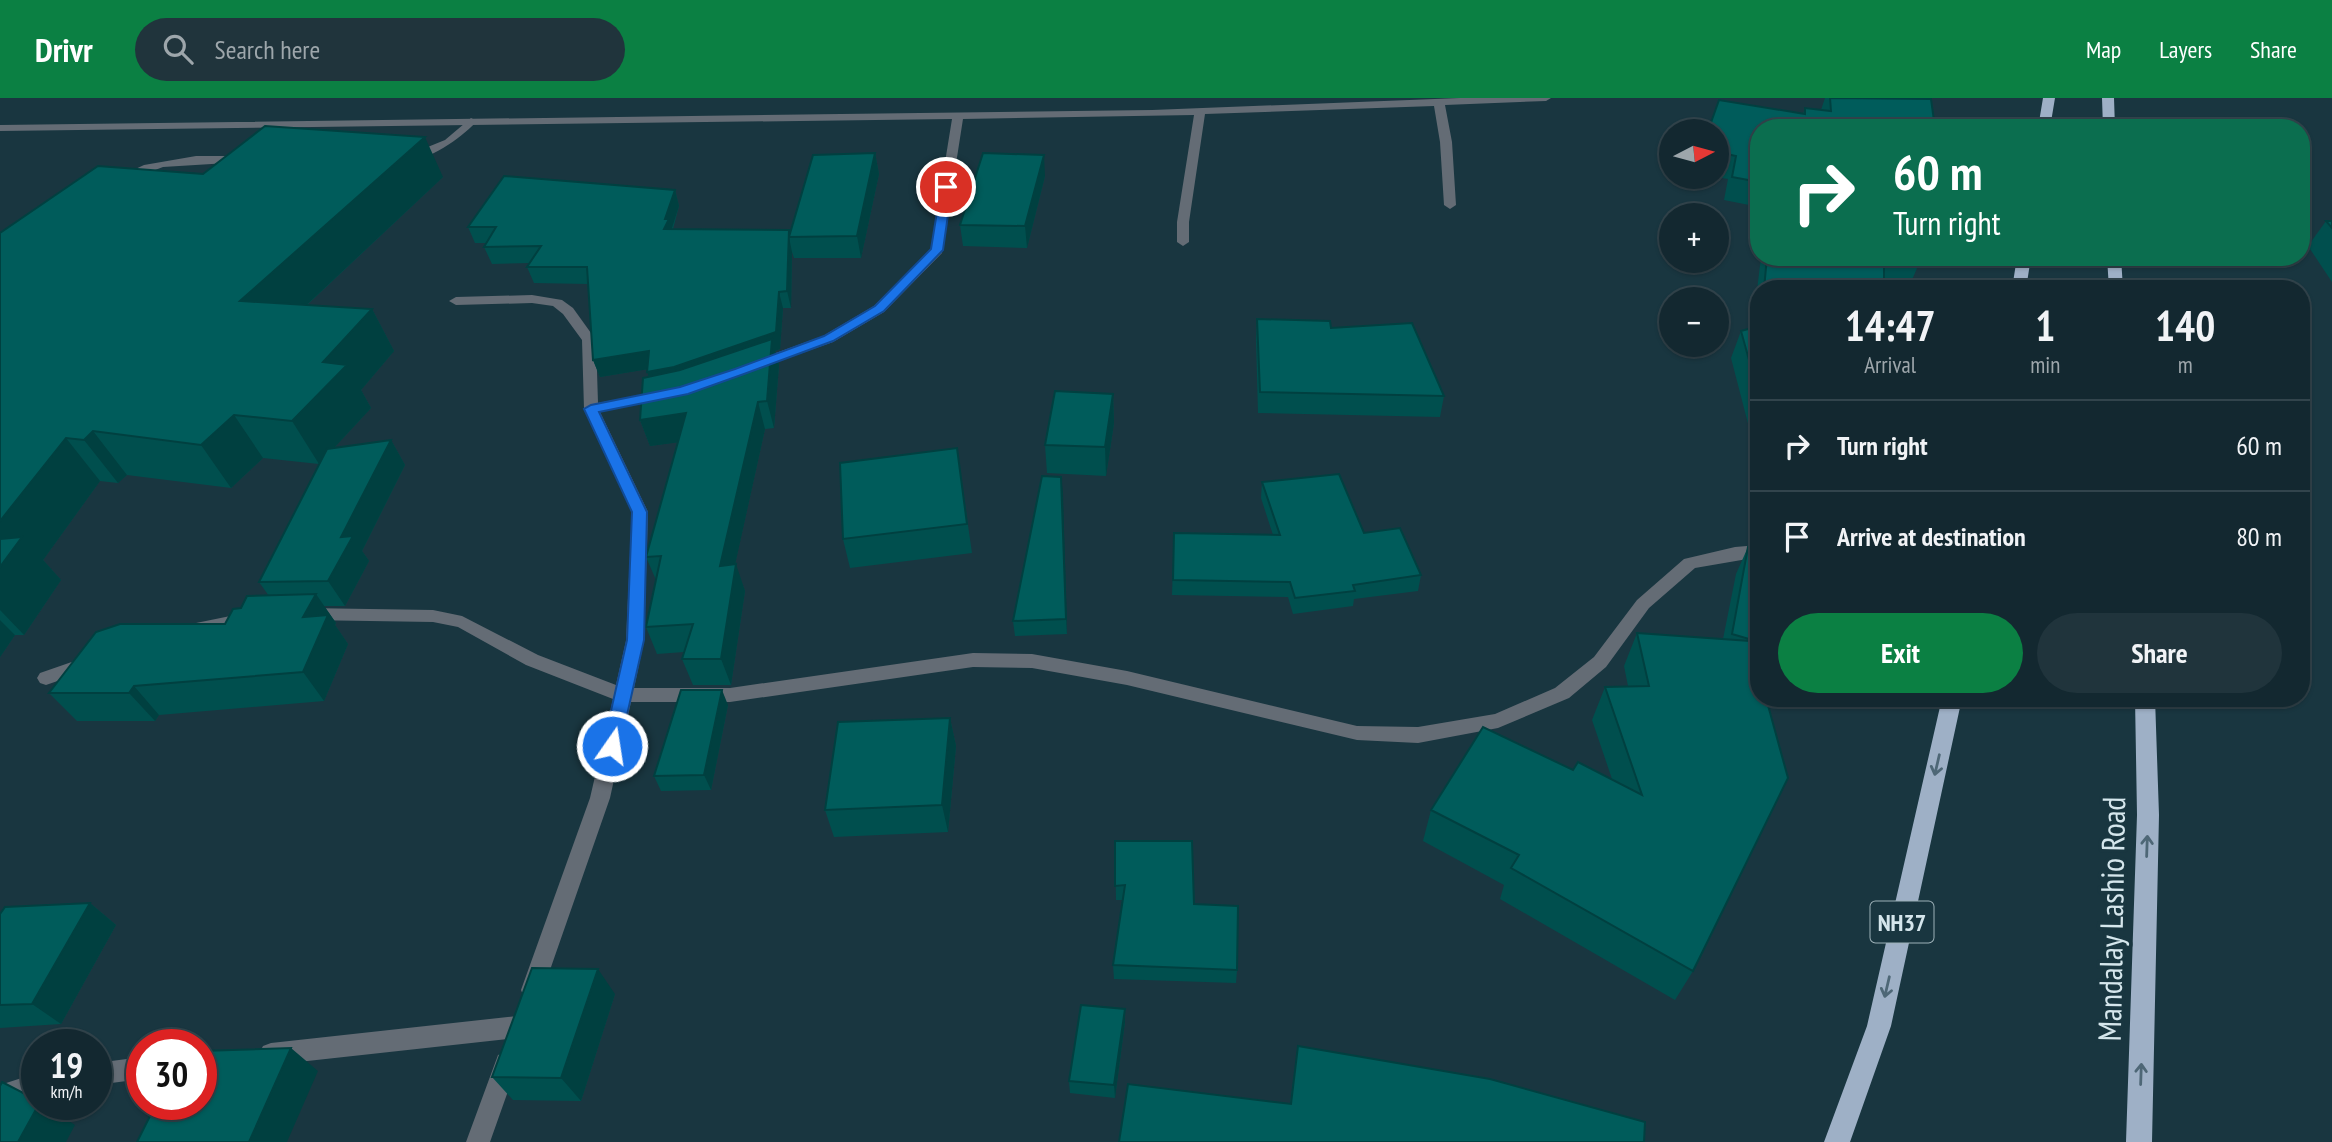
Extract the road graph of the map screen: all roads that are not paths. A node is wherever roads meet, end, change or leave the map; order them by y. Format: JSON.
{"nodes":[{"id":1,"x":1546,"y":98,"type":"edge"},
{"id":2,"x":2049,"y":98,"type":"edge"},
{"id":3,"x":2108,"y":98,"type":"edge"},
{"id":4,"x":1438,"y":103,"type":"junction"},
{"id":5,"x":1200,"y":111,"type":"junction"},
{"id":6,"x":958,"y":115,"type":"junction"},
{"id":7,"x":2046,"y":119,"type":"edge"},
{"id":8,"x":2109,"y":119,"type":"edge"},
{"id":9,"x":471,"y":121,"type":"junction"},
{"id":10,"x":0,"y":128,"type":"edge"},
{"id":11,"x":391,"y":159,"type":"edge"},
{"id":12,"x":255,"y":160,"type":"edge"},
{"id":13,"x":103,"y":188,"type":"edge"},
{"id":14,"x":1450,"y":205,"type":"dead end"},
{"id":15,"x":1183,"y":242,"type":"dead end"},
{"id":16,"x":456,"y":302,"type":"dead end"},
{"id":17,"x":739,"y":372,"type":"edge"},
{"id":18,"x":683,"y":391,"type":"edge"},
{"id":19,"x":591,"y":409,"type":"junction"},
{"id":20,"x":1750,"y":552,"type":"edge"},
{"id":21,"x":177,"y":634,"type":"edge"},
{"id":22,"x":106,"y":657,"type":"edge"},
{"id":23,"x":46,"y":678,"type":"dead end"},
{"id":24,"x":624,"y":695,"type":"junction"},
{"id":25,"x":1950,"y":707,"type":"edge"},
{"id":26,"x":2145,"y":707,"type":"edge"},
{"id":27,"x":523,"y":1014,"type":"junction"},
{"id":28,"x":251,"y":1057,"type":"edge"},
{"id":29,"x":21,"y":1090,"type":"edge"},
{"id":30,"x":0,"y":1097,"type":"edge"},
{"id":31,"x":478,"y":1142,"type":"edge"},
{"id":32,"x":1837,"y":1142,"type":"edge"},
{"id":33,"x":2139,"y":1142,"type":"edge"}],
"edges":[{"from":1,"to":4,"type":"street"},
{"from":2,"to":7,"type":"highway"},
{"from":3,"to":8,"type":"highway"},
{"from":4,"to":5,"type":"street"},
{"from":4,"to":14,"type":"street"},
{"from":5,"to":6,"type":"street"},
{"from":5,"to":15,"type":"street"},
{"from":6,"to":9,"type":"street"},
{"from":6,"to":17,"type":"street"},
{"from":9,"to":10,"type":"street"},
{"from":9,"to":11,"type":"street"},
{"from":12,"to":13,"type":"street"},
{"from":16,"to":19,"type":"street"},
{"from":18,"to":19,"type":"street"},
{"from":19,"to":24,"type":"street"},
{"from":20,"to":24,"type":"street"},
{"from":21,"to":24,"type":"street"},
{"from":22,"to":23,"type":"street"},
{"from":24,"to":27,"type":"street"},
{"from":25,"to":32,"type":"highway","number":"NH37","one_way":true},
{"from":33,"to":26,"type":"highway","name":"Mandalay Lashio Road","one_way":true},
{"from":27,"to":28,"type":"street"},
{"from":27,"to":31,"type":"street"},
{"from":29,"to":30,"type":"street"}]}
